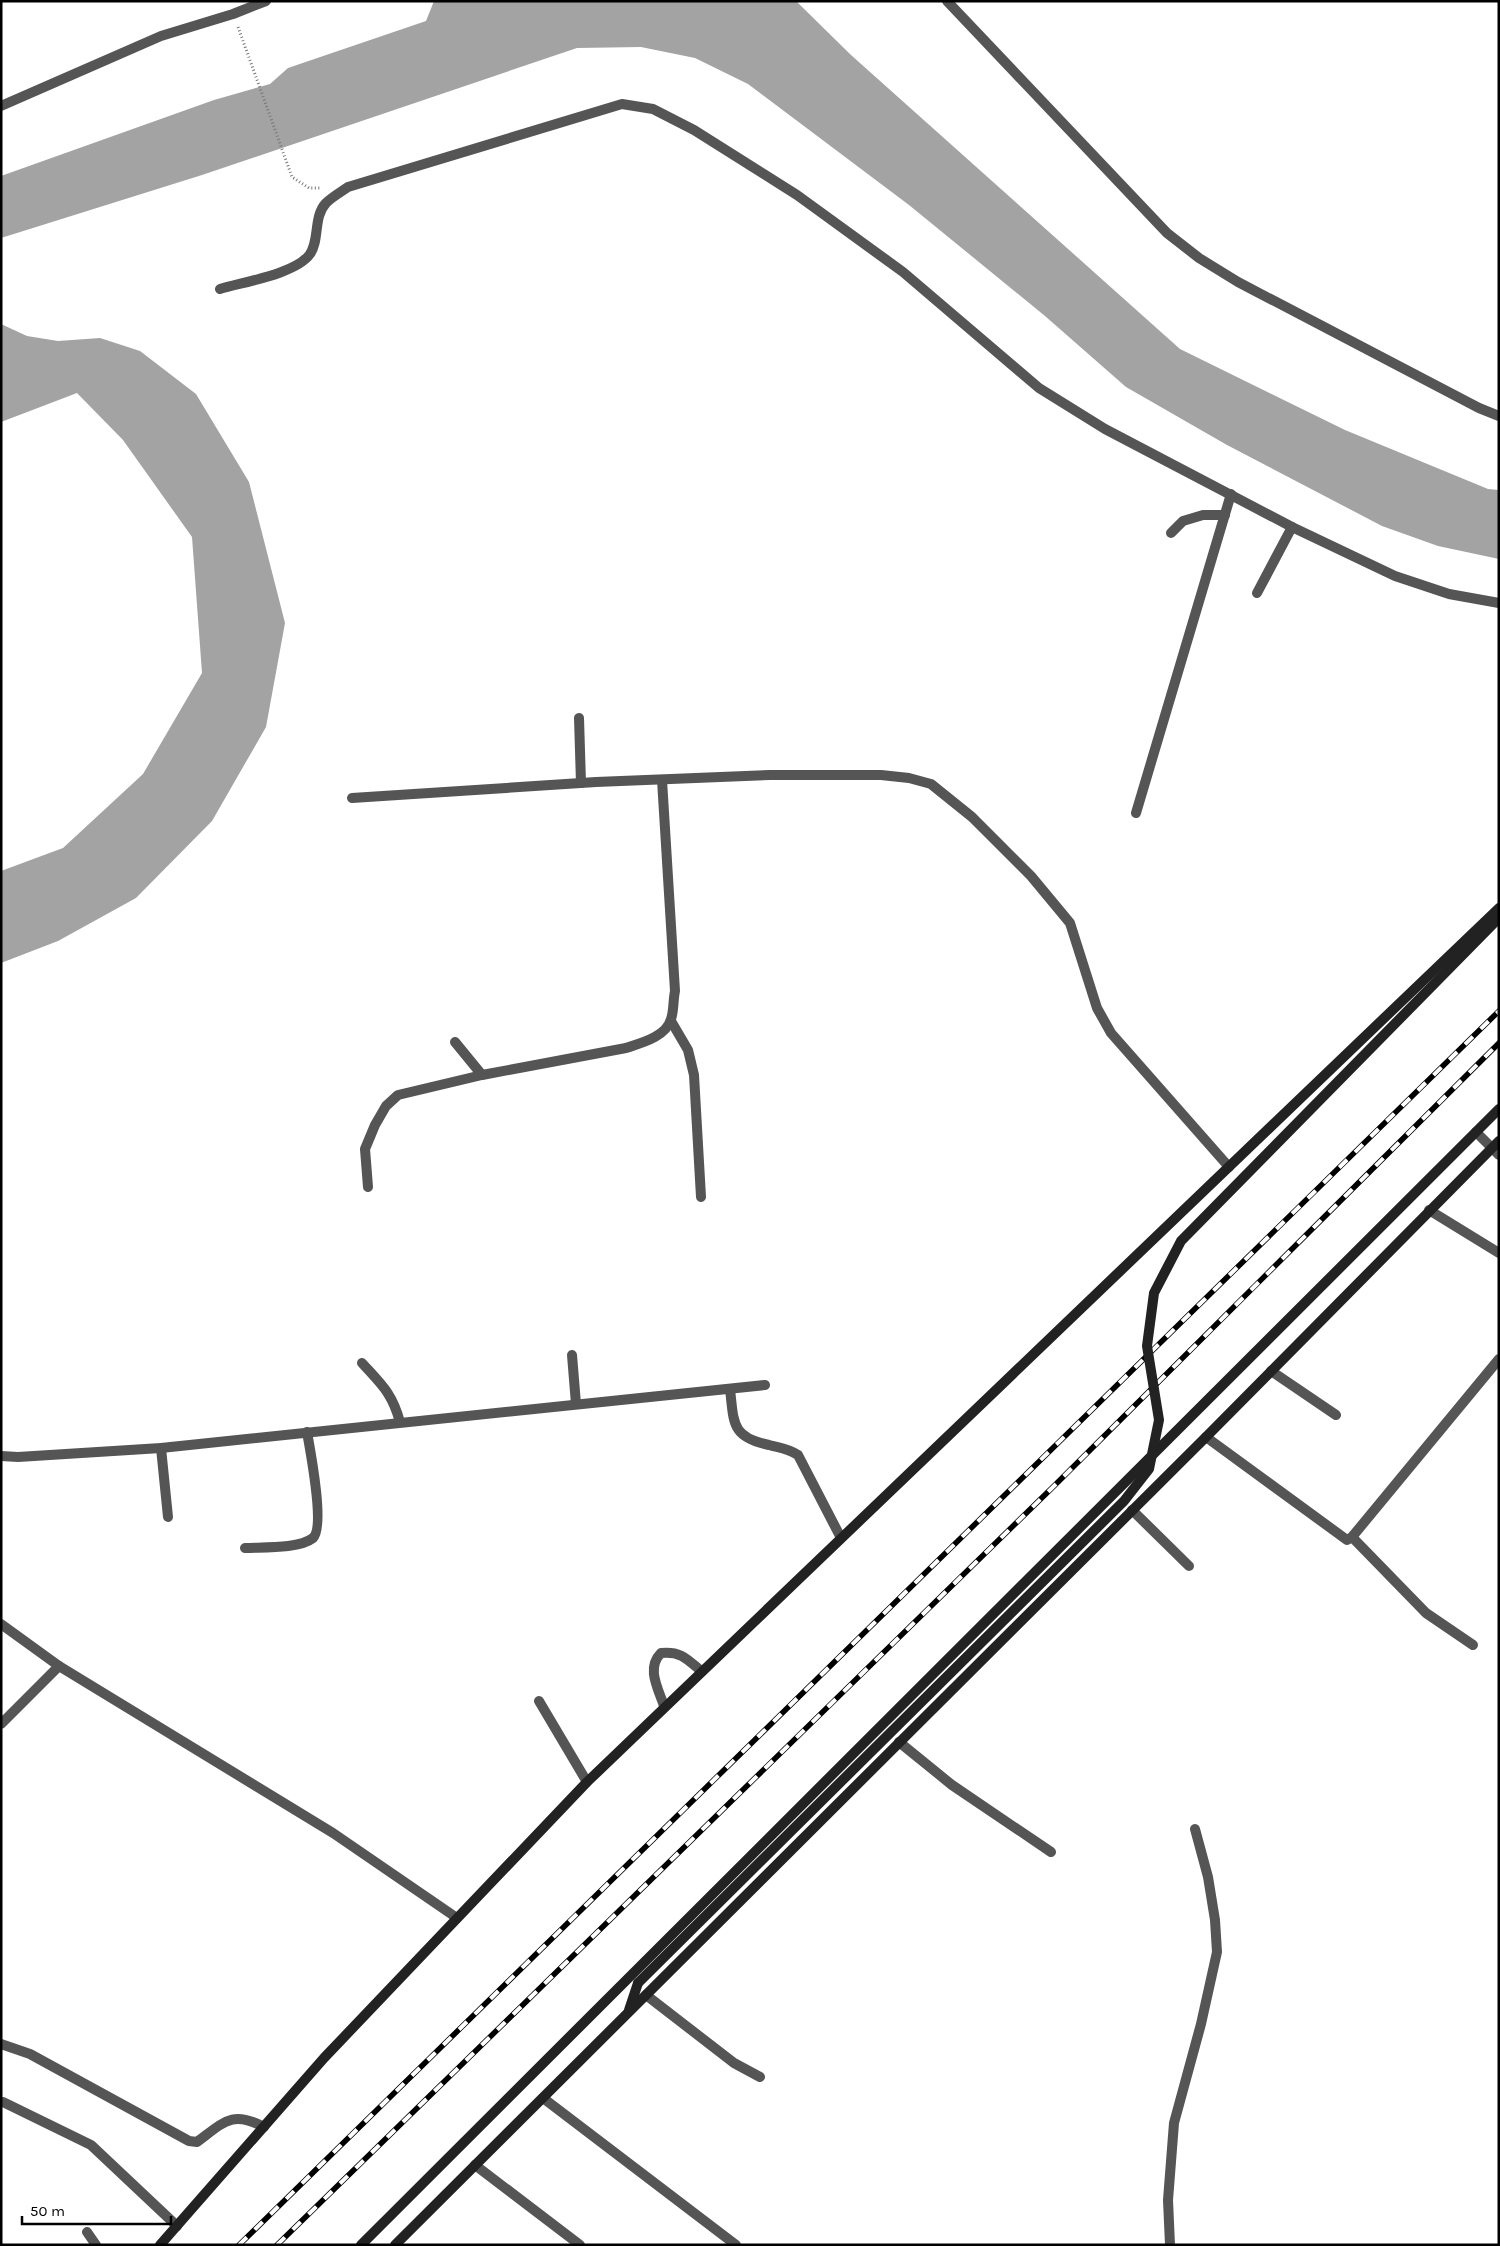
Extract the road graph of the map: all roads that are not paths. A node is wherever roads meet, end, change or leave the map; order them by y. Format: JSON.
{"nodes":[{"id":1,"x":266,"y":1,"type":"edge"},
{"id":2,"x":947,"y":1,"type":"edge"},
{"id":3,"x":1,"y":106,"type":"edge"},
{"id":4,"x":220,"y":289,"type":"dead end"},
{"id":5,"x":1499,"y":416,"type":"edge"},
{"id":6,"x":1231,"y":494,"type":"junction"},
{"id":7,"x":1225,"y":515,"type":"junction"},
{"id":8,"x":1292,"y":528,"type":"junction"},
{"id":9,"x":1171,"y":533,"type":"dead end"},
{"id":10,"x":1257,"y":593,"type":"dead end"},
{"id":11,"x":1499,"y":603,"type":"edge"},
{"id":12,"x":579,"y":718,"type":"dead end"},
{"id":13,"x":662,"y":780,"type":"junction"},
{"id":14,"x":581,"y":784,"type":"junction"},
{"id":15,"x":352,"y":798,"type":"dead end"},
{"id":16,"x":1136,"y":813,"type":"dead end"},
{"id":17,"x":1499,"y":908,"type":"edge"},
{"id":18,"x":1499,"y":918,"type":"edge"},
{"id":19,"x":671,"y":1021,"type":"junction"},
{"id":20,"x":455,"y":1042,"type":"dead end"},
{"id":21,"x":482,"y":1075,"type":"junction"},
{"id":22,"x":1499,"y":1110,"type":"edge"},
{"id":23,"x":1476,"y":1132,"type":"junction"},
{"id":24,"x":1499,"y":1140,"type":"edge"},
{"id":25,"x":1495,"y":1152,"type":"edge"},
{"id":26,"x":1229,"y":1167,"type":"junction"},
{"id":27,"x":368,"y":1188,"type":"dead end"},
{"id":28,"x":701,"y":1197,"type":"dead end"},
{"id":29,"x":1429,"y":1210,"type":"junction"},
{"id":30,"x":1499,"y":1253,"type":"edge"},
{"id":31,"x":572,"y":1354,"type":"dead end"},
{"id":32,"x":1499,"y":1359,"type":"edge"},
{"id":33,"x":362,"y":1363,"type":"dead end"},
{"id":34,"x":1271,"y":1371,"type":"junction"},
{"id":35,"x":764,"y":1385,"type":"dead end"},
{"id":36,"x":730,"y":1389,"type":"junction"},
{"id":37,"x":576,"y":1404,"type":"junction"},
{"id":38,"x":1336,"y":1415,"type":"dead end"},
{"id":39,"x":400,"y":1422,"type":"junction"},
{"id":40,"x":307,"y":1432,"type":"junction"},
{"id":41,"x":1206,"y":1437,"type":"junction"},
{"id":42,"x":161,"y":1448,"type":"junction"},
{"id":43,"x":1,"y":1456,"type":"edge"},
{"id":44,"x":1132,"y":1510,"type":"junction"},
{"id":45,"x":168,"y":1517,"type":"dead end"},
{"id":46,"x":1352,"y":1537,"type":"junction"},
{"id":47,"x":841,"y":1538,"type":"junction"},
{"id":48,"x":245,"y":1548,"type":"dead end"},
{"id":49,"x":1189,"y":1566,"type":"dead end"},
{"id":50,"x":1,"y":1624,"type":"edge"},
{"id":51,"x":1473,"y":1645,"type":"dead end"},
{"id":52,"x":59,"y":1666,"type":"junction"},
{"id":53,"x":701,"y":1671,"type":"junction"},
{"id":54,"x":539,"y":1701,"type":"dead end"},
{"id":55,"x":664,"y":1706,"type":"junction"},
{"id":56,"x":1,"y":1724,"type":"edge"},
{"id":57,"x":899,"y":1742,"type":"junction"},
{"id":58,"x":586,"y":1782,"type":"junction"},
{"id":59,"x":1195,"y":1829,"type":"dead end"},
{"id":60,"x":1051,"y":1852,"type":"dead end"},
{"id":61,"x":457,"y":1918,"type":"junction"},
{"id":62,"x":638,"y":1983,"type":"junction"},
{"id":63,"x":646,"y":1994,"type":"junction"},
{"id":64,"x":608,"y":1998,"type":"junction"},
{"id":65,"x":628,"y":2012,"type":"junction"},
{"id":66,"x":1,"y":2044,"type":"edge"},
{"id":67,"x":760,"y":2077,"type":"dead end"},
{"id":68,"x":543,"y":2098,"type":"junction"},
{"id":69,"x":3,"y":2102,"type":"dead end"},
{"id":70,"x":264,"y":2127,"type":"junction"},
{"id":71,"x":475,"y":2165,"type":"junction"},
{"id":72,"x":177,"y":2226,"type":"junction"},
{"id":73,"x":87,"y":2232,"type":"dead end"},
{"id":74,"x":96,"y":2245,"type":"edge"},
{"id":75,"x":160,"y":2245,"type":"edge"},
{"id":76,"x":361,"y":2245,"type":"edge"},
{"id":77,"x":395,"y":2245,"type":"edge"},
{"id":78,"x":580,"y":2245,"type":"edge"},
{"id":79,"x":736,"y":2245,"type":"edge"},
{"id":80,"x":1170,"y":2245,"type":"edge"}],
"edges":[{"from":1,"to":3,"type":"street"},
{"from":2,"to":5,"type":"street"},
{"from":4,"to":6,"type":"street"},
{"from":6,"to":7,"type":"street"},
{"from":6,"to":8,"type":"street"},
{"from":7,"to":9,"type":"street"},
{"from":7,"to":16,"type":"street"},
{"from":8,"to":10,"type":"street"},
{"from":8,"to":11,"type":"street"},
{"from":12,"to":14,"type":"street"},
{"from":13,"to":14,"type":"street"},
{"from":13,"to":19,"type":"street"},
{"from":13,"to":26,"type":"street"},
{"from":14,"to":15,"type":"street"},
{"from":17,"to":26,"type":"street"},
{"from":18,"to":62,"type":"street","bridge":true},
{"from":19,"to":21,"type":"street"},
{"from":19,"to":28,"type":"street"},
{"from":20,"to":21,"type":"street"},
{"from":21,"to":27,"type":"street"},
{"from":22,"to":23,"type":"street"},
{"from":23,"to":25,"type":"street"},
{"from":23,"to":64,"type":"street"},
{"from":24,"to":25,"type":"street"},
{"from":25,"to":29,"type":"street"},
{"from":26,"to":47,"type":"street"},
{"from":29,"to":30,"type":"street"},
{"from":29,"to":34,"type":"street"},
{"from":31,"to":37,"type":"street"},
{"from":32,"to":46,"type":"street"},
{"from":33,"to":39,"type":"street"},
{"from":34,"to":38,"type":"street"},
{"from":34,"to":41,"type":"street"},
{"from":35,"to":36,"type":"street"},
{"from":36,"to":37,"type":"street"},
{"from":36,"to":47,"type":"street"},
{"from":37,"to":39,"type":"street"},
{"from":39,"to":40,"type":"street"},
{"from":40,"to":42,"type":"street"},
{"from":40,"to":48,"type":"street"},
{"from":41,"to":44,"type":"street"},
{"from":41,"to":46,"type":"street"},
{"from":42,"to":43,"type":"street"},
{"from":42,"to":45,"type":"street"},
{"from":44,"to":49,"type":"street"},
{"from":44,"to":57,"type":"street"},
{"from":46,"to":51,"type":"street"},
{"from":47,"to":53,"type":"street"},
{"from":50,"to":52,"type":"street"},
{"from":52,"to":56,"type":"street"},
{"from":52,"to":61,"type":"street"},
{"from":53,"to":55,"type":"street"},
{"from":53,"to":55,"type":"street"},
{"from":54,"to":58,"type":"street"},
{"from":55,"to":58,"type":"street"},
{"from":57,"to":60,"type":"street"},
{"from":57,"to":63,"type":"street"},
{"from":58,"to":61,"type":"street"},
{"from":59,"to":80,"type":"street"},
{"from":61,"to":70,"type":"street"},
{"from":62,"to":64,"type":"street"},
{"from":62,"to":65,"type":"street"},
{"from":63,"to":65,"type":"street"},
{"from":63,"to":67,"type":"street"},
{"from":64,"to":76,"type":"street"},
{"from":65,"to":68,"type":"street"},
{"from":66,"to":70,"type":"street"},
{"from":68,"to":71,"type":"street"},
{"from":68,"to":79,"type":"street"},
{"from":69,"to":72,"type":"street"},
{"from":70,"to":72,"type":"street"},
{"from":71,"to":77,"type":"street"},
{"from":71,"to":78,"type":"street"},
{"from":72,"to":75,"type":"street"},
{"from":73,"to":74,"type":"street"}]}
